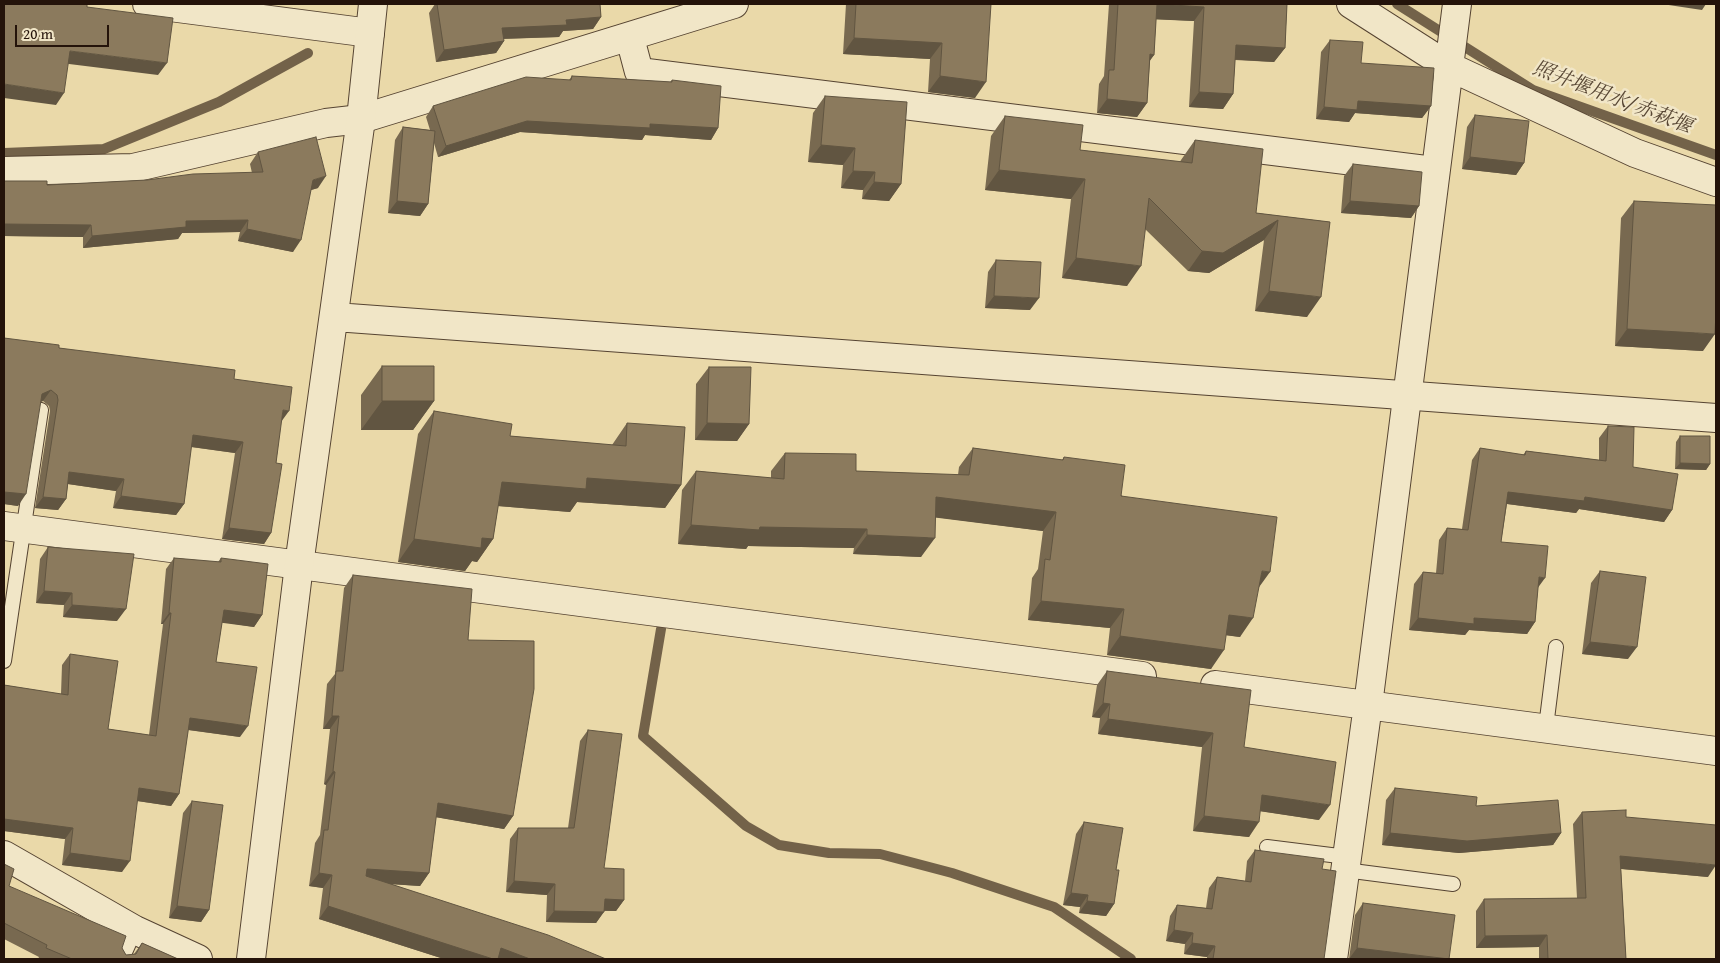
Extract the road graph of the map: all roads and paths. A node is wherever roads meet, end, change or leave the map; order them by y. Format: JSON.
{"nodes":[{"id":1,"x":147,"y":4,"type":"edge"},
{"id":2,"x":373,"y":4,"type":"edge"},
{"id":3,"x":734,"y":4,"type":"edge"},
{"id":4,"x":1351,"y":4,"type":"edge"},
{"id":5,"x":1457,"y":4,"type":"edge"},
{"id":6,"x":370,"y":32,"type":"junction"},
{"id":7,"x":630,"y":38,"type":"junction"},
{"id":8,"x":1448,"y":66,"type":"junction"},
{"id":9,"x":361,"y":119,"type":"junction"},
{"id":10,"x":4,"y":171,"type":"edge"},
{"id":11,"x":1434,"y":171,"type":"junction"},
{"id":12,"x":1716,"y":182,"type":"edge"},
{"id":13,"x":335,"y":317,"type":"junction"},
{"id":14,"x":1406,"y":397,"type":"junction"},
{"id":15,"x":41,"y":410,"type":"edge"},
{"id":16,"x":1716,"y":418,"type":"edge"},
{"id":17,"x":14,"y":528,"type":"edge"},
{"id":18,"x":299,"y":566,"type":"junction"},
{"id":19,"x":1556,"y":647,"type":"dead end"},
{"id":20,"x":4,"y":661,"type":"edge"},
{"id":21,"x":1368,"y":705,"type":"junction"},
{"id":22,"x":1546,"y":727,"type":"junction"},
{"id":23,"x":1716,"y":751,"type":"edge"},
{"id":24,"x":1267,"y":847,"type":"dead end"},
{"id":25,"x":4,"y":855,"type":"edge"},
{"id":26,"x":1346,"y":863,"type":"junction"},
{"id":27,"x":1453,"y":884,"type":"dead end"},
{"id":28,"x":135,"y":930,"type":"junction"},
{"id":29,"x":122,"y":959,"type":"edge"},
{"id":30,"x":198,"y":959,"type":"edge"},
{"id":31,"x":251,"y":959,"type":"edge"},
{"id":32,"x":1333,"y":959,"type":"edge"}],
"edges":[{"from":1,"to":6,"type":"street"},
{"from":2,"to":6,"type":"street"},
{"from":3,"to":7,"type":"street"},
{"from":4,"to":8,"type":"street"},
{"from":5,"to":8,"type":"street"},
{"from":6,"to":9,"type":"street"},
{"from":7,"to":9,"type":"street"},
{"from":7,"to":11,"type":"street"},
{"from":8,"to":11,"type":"street"},
{"from":8,"to":12,"type":"street"},
{"from":9,"to":10,"type":"street"},
{"from":9,"to":13,"type":"street"},
{"from":11,"to":14,"type":"street"},
{"from":13,"to":14,"type":"street"},
{"from":13,"to":18,"type":"street"},
{"from":14,"to":16,"type":"street"},
{"from":14,"to":21,"type":"street"},
{"from":15,"to":17,"type":"lane"},
{"from":17,"to":18,"type":"street"},
{"from":17,"to":20,"type":"lane"},
{"from":18,"to":21,"type":"street"},
{"from":18,"to":31,"type":"street"},
{"from":19,"to":22,"type":"lane"},
{"from":21,"to":22,"type":"street"},
{"from":21,"to":26,"type":"street"},
{"from":22,"to":23,"type":"street"},
{"from":24,"to":26,"type":"lane"},
{"from":25,"to":28,"type":"street"},
{"from":26,"to":27,"type":"lane"},
{"from":26,"to":32,"type":"street"},
{"from":28,"to":29,"type":"lane"},
{"from":28,"to":30,"type":"street"}]}
